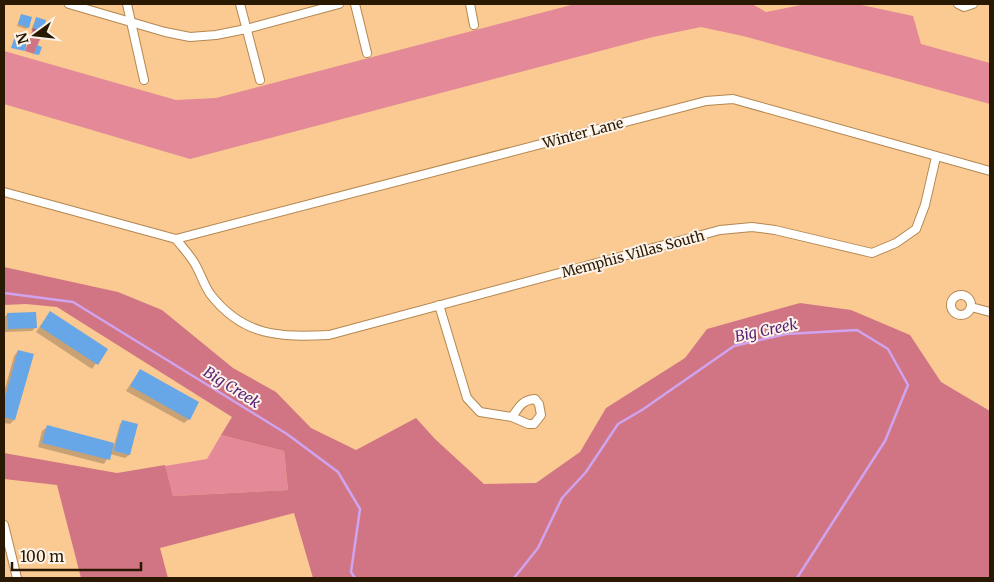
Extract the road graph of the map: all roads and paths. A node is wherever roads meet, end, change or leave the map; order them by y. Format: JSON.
{"nodes":[{"id":1,"x":69,"y":4,"type":"edge"},
{"id":2,"x":127,"y":4,"type":"edge"},
{"id":3,"x":240,"y":4,"type":"edge"},
{"id":4,"x":339,"y":4,"type":"edge"},
{"id":5,"x":355,"y":4,"type":"edge"},
{"id":6,"x":470,"y":4,"type":"edge"},
{"id":7,"x":958,"y":4,"type":"edge"},
{"id":8,"x":973,"y":4,"type":"edge"},
{"id":9,"x":132,"y":22,"type":"junction"},
{"id":10,"x":474,"y":25,"type":"dead end"},
{"id":11,"x":246,"y":29,"type":"junction"},
{"id":12,"x":367,"y":53,"type":"dead end"},
{"id":13,"x":144,"y":80,"type":"dead end"},
{"id":14,"x":260,"y":80,"type":"dead end"},
{"id":15,"x":936,"y":157,"type":"junction"},
{"id":16,"x":990,"y":171,"type":"edge"},
{"id":17,"x":4,"y":192,"type":"edge"},
{"id":18,"x":176,"y":240,"type":"junction"},
{"id":19,"x":439,"y":305,"type":"junction"},
{"id":20,"x":971,"y":307,"type":"dead end"},
{"id":21,"x":990,"y":312,"type":"edge"},
{"id":22,"x":512,"y":416,"type":"dead end"},
{"id":23,"x":4,"y":525,"type":"edge"},
{"id":24,"x":17,"y":578,"type":"edge"}],
"edges":[{"from":1,"to":9,"type":"street"},
{"from":2,"to":9,"type":"street"},
{"from":3,"to":11,"type":"street"},
{"from":4,"to":11,"type":"street"},
{"from":5,"to":12,"type":"street"},
{"from":6,"to":10,"type":"street"},
{"from":7,"to":8,"type":"street"},
{"from":9,"to":11,"type":"street"},
{"from":9,"to":13,"type":"street"},
{"from":11,"to":14,"type":"street"},
{"from":15,"to":16,"type":"street","name":"Winter Lane"},
{"from":15,"to":18,"type":"street","name":"Winter Lane"},
{"from":15,"to":19,"type":"street","name":"Memphis Villas South"},
{"from":17,"to":18,"type":"street"},
{"from":18,"to":19,"type":"street","name":"Memphis Villas South"},
{"from":19,"to":22,"type":"street"},
{"from":20,"to":21,"type":"street"},
{"from":23,"to":24,"type":"street"}]}
